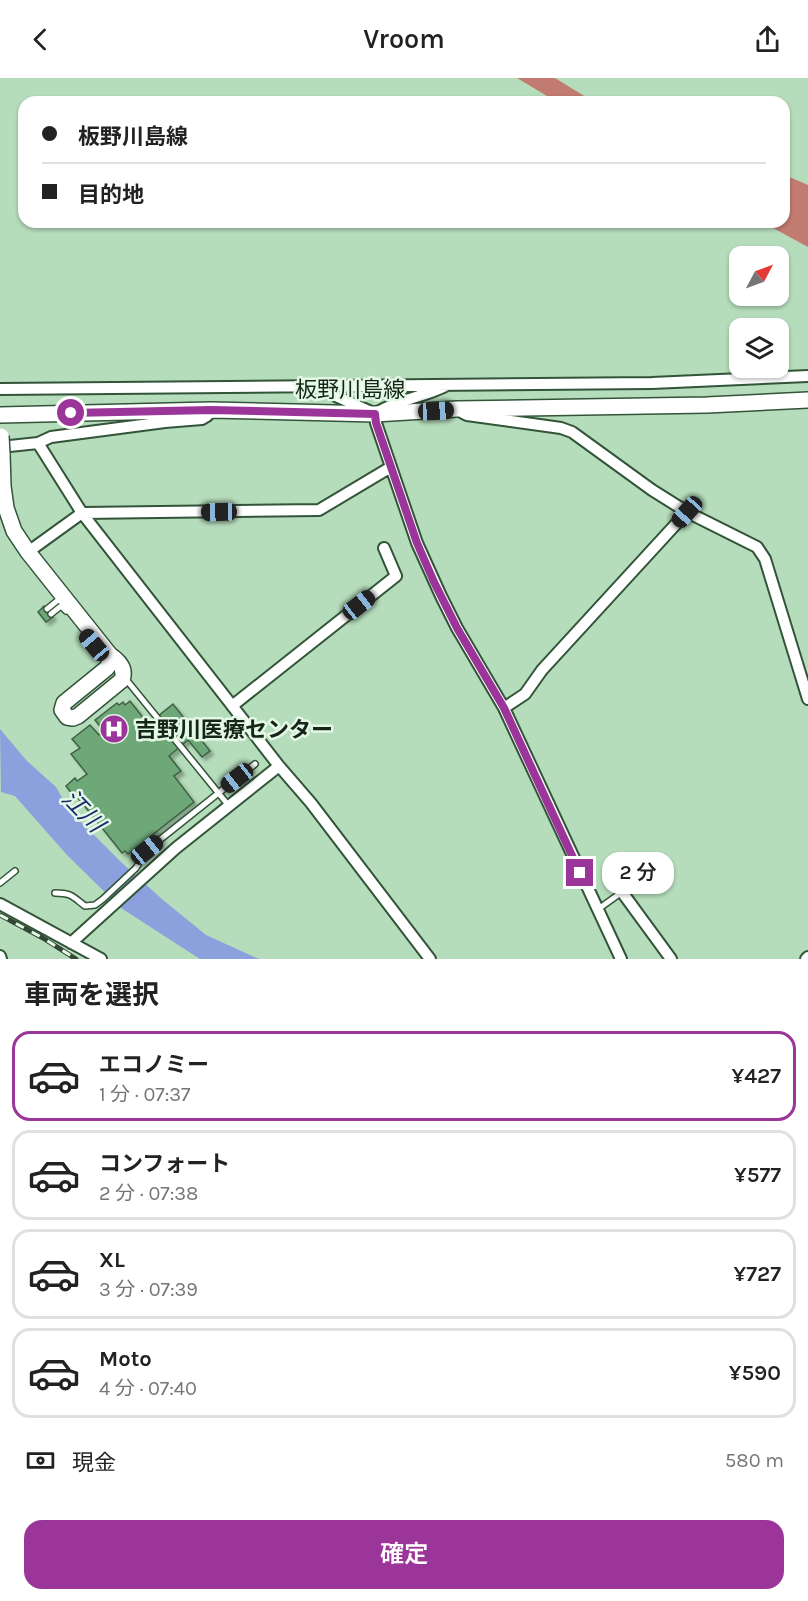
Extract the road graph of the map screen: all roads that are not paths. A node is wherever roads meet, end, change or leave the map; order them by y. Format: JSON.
{"nodes":[{"id":1,"x":808,"y":376,"type":"edge"},
{"id":2,"x":448,"y":384,"type":"junction"},
{"id":3,"x":312,"y":386,"type":"junction"},
{"id":4,"x":0,"y":389,"type":"edge"},
{"id":5,"x":808,"y":400,"type":"edge"},
{"id":6,"x":211,"y":410,"type":"junction"},
{"id":7,"x":457,"y":410,"type":"junction"},
{"id":8,"x":375,"y":414,"type":"junction"},
{"id":9,"x":0,"y":415,"type":"edge"},
{"id":10,"x":38,"y":443,"type":"junction"},
{"id":11,"x":1,"y":446,"type":"edge"},
{"id":12,"x":391,"y":467,"type":"junction"},
{"id":13,"x":687,"y":512,"type":"junction"},
{"id":14,"x":82,"y":513,"type":"junction"},
{"id":15,"x":384,"y":548,"type":"dead end"},
{"id":16,"x":28,"y":552,"type":"junction"},
{"id":17,"x":63,"y":596,"type":"junction"},
{"id":18,"x":110,"y":659,"type":"junction"},
{"id":19,"x":122,"y":680,"type":"junction"},
{"id":20,"x":808,"y":699,"type":"edge"},
{"id":21,"x":232,"y":706,"type":"junction"},
{"id":22,"x":504,"y":708,"type":"junction"},
{"id":23,"x":255,"y":764,"type":"dead end"},
{"id":24,"x":279,"y":766,"type":"junction"},
{"id":25,"x":218,"y":793,"type":"junction"},
{"id":26,"x":229,"y":806,"type":"junction"},
{"id":27,"x":15,"y":871,"type":"dead end"},
{"id":28,"x":0,"y":883,"type":"edge"},
{"id":29,"x":622,"y":892,"type":"joint"},
{"id":30,"x":55,"y":893,"type":"dead end"},
{"id":31,"x":106,"y":903,"type":"junction"},
{"id":32,"x":0,"y":904,"type":"edge"},
{"id":33,"x":597,"y":910,"type":"junction"},
{"id":34,"x":71,"y":943,"type":"junction"},
{"id":35,"x":101,"y":959,"type":"edge"},
{"id":36,"x":430,"y":959,"type":"edge"},
{"id":37,"x":621,"y":959,"type":"edge"},
{"id":38,"x":671,"y":959,"type":"edge"}],
"edges":[{"from":1,"to":2,"type":"street"},
{"from":2,"to":3,"type":"street"},
{"from":2,"to":8,"type":"street"},
{"from":3,"to":4,"type":"street"},
{"from":3,"to":8,"type":"street"},
{"from":5,"to":7,"type":"main road","name":"板野川島線"},
{"from":6,"to":8,"type":"main road","name":"板野川島線"},
{"from":6,"to":9,"type":"main road","name":"板野川島線"},
{"from":6,"to":10,"type":"street"},
{"from":7,"to":8,"type":"main road","name":"板野川島線"},
{"from":7,"to":13,"type":"street"},
{"from":8,"to":12,"type":"street"},
{"from":9,"to":11,"type":"main road"},
{"from":10,"to":11,"type":"street"},
{"from":10,"to":14,"type":"street"},
{"from":11,"to":16,"type":"main road"},
{"from":12,"to":14,"type":"street"},
{"from":12,"to":22,"type":"street"},
{"from":13,"to":20,"type":"street"},
{"from":13,"to":22,"type":"street"},
{"from":14,"to":16,"type":"street"},
{"from":14,"to":21,"type":"street"},
{"from":15,"to":21,"type":"street"},
{"from":16,"to":17,"type":"main road"},
{"from":17,"to":18,"type":"main road"},
{"from":17,"to":18,"type":"lane"},
{"from":18,"to":19,"type":"main road"},
{"from":18,"to":19,"type":"main road"},
{"from":19,"to":25,"type":"lane"},
{"from":21,"to":24,"type":"street"},
{"from":22,"to":33,"type":"street"},
{"from":23,"to":25,"type":"lane"},
{"from":24,"to":26,"type":"street"},
{"from":24,"to":36,"type":"street"},
{"from":25,"to":26,"type":"lane"},
{"from":25,"to":31,"type":"lane"},
{"from":26,"to":31,"type":"street"},
{"from":27,"to":28,"type":"lane"},
{"from":29,"to":33,"type":"lane"},
{"from":29,"to":38,"type":"street"},
{"from":30,"to":31,"type":"lane"},
{"from":31,"to":34,"type":"street"},
{"from":32,"to":34,"type":"street"},
{"from":33,"to":37,"type":"street"},
{"from":34,"to":35,"type":"street"}]}
